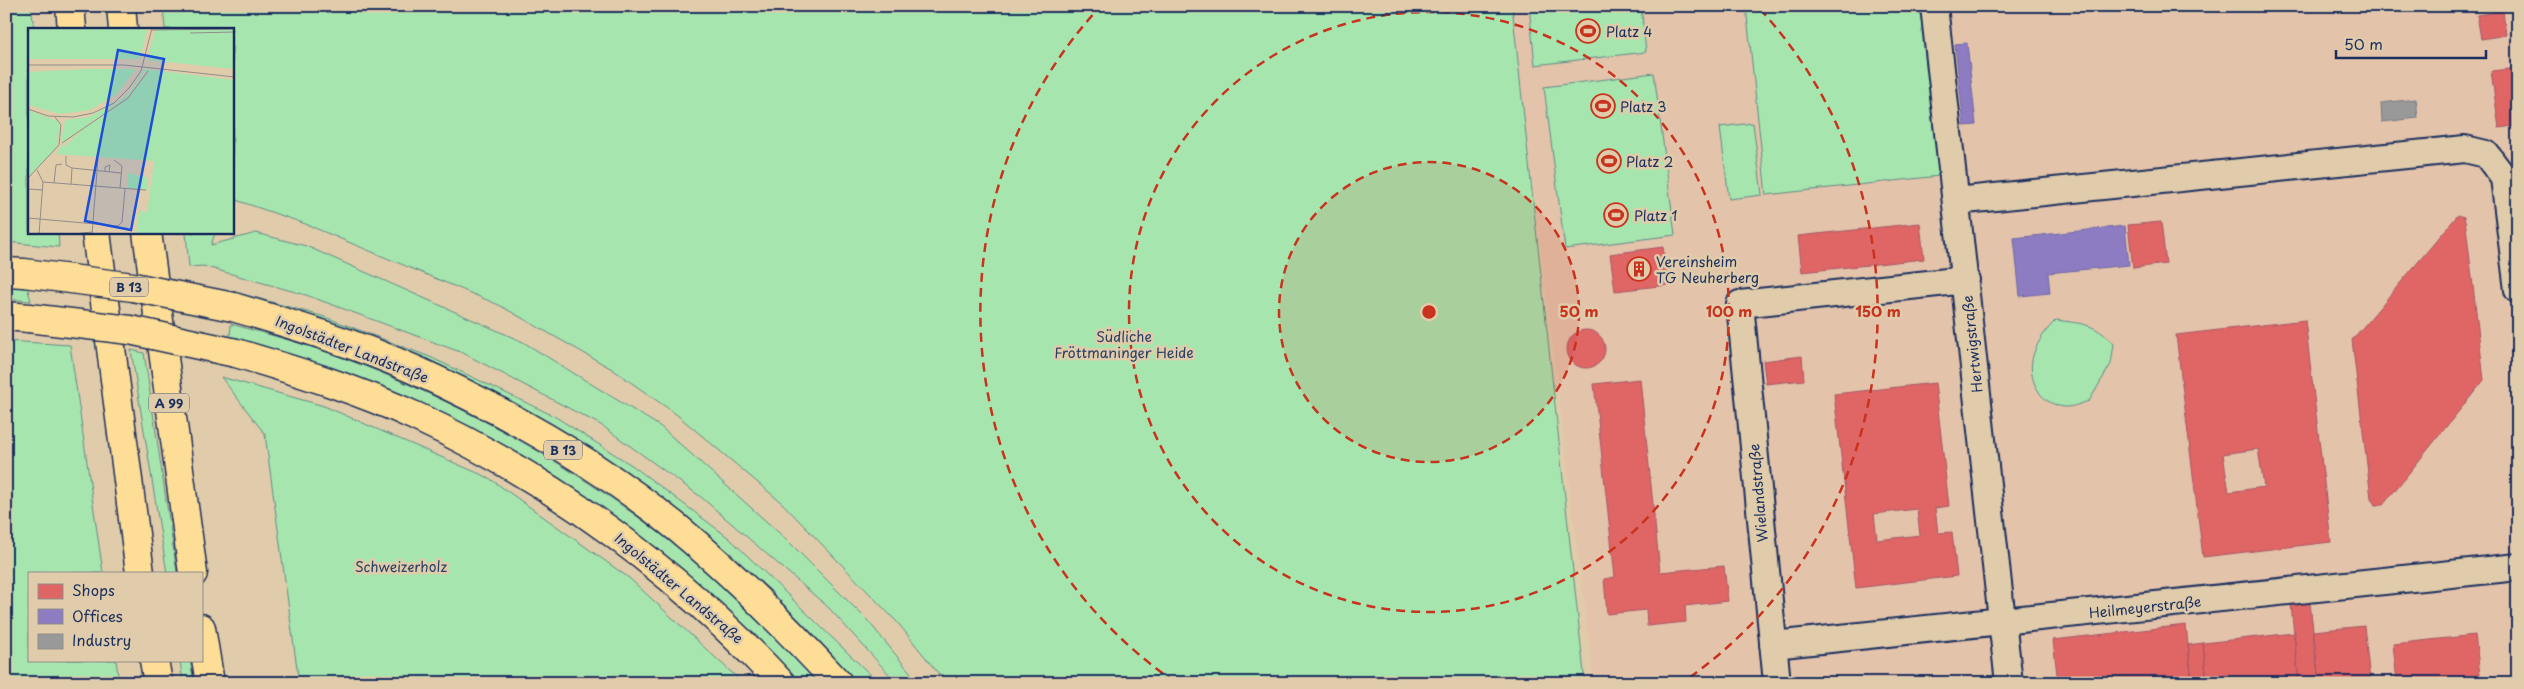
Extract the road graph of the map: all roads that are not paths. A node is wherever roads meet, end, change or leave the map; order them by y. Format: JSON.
{"nodes":[{"id":1,"x":70,"y":6,"type":"edge"},
{"id":2,"x":121,"y":6,"type":"edge"},
{"id":3,"x":1934,"y":6,"type":"edge"},
{"id":4,"x":72,"y":28,"type":"edge"},
{"id":5,"x":123,"y":28,"type":"edge"},
{"id":6,"x":1956,"y":201,"type":"junction"},
{"id":7,"x":2513,"y":204,"type":"edge"},
{"id":8,"x":96,"y":234,"type":"edge"},
{"id":9,"x":147,"y":234,"type":"edge"},
{"id":10,"x":15,"y":272,"type":"edge"},
{"id":11,"x":1966,"y":280,"type":"junction"},
{"id":12,"x":2518,"y":290,"type":"edge"},
{"id":13,"x":18,"y":317,"type":"edge"},
{"id":14,"x":2518,"y":567,"type":"edge"},
{"id":15,"x":140,"y":572,"type":"edge"},
{"id":16,"x":193,"y":572,"type":"edge"},
{"id":17,"x":2003,"y":622,"type":"junction"},
{"id":18,"x":202,"y":634,"type":"edge"},
{"id":19,"x":1773,"y":644,"type":"junction"},
{"id":20,"x":154,"y":662,"type":"edge"},
{"id":21,"x":158,"y":683,"type":"edge"},
{"id":22,"x":210,"y":683,"type":"edge"},
{"id":23,"x":781,"y":683,"type":"edge"},
{"id":24,"x":838,"y":683,"type":"edge"},
{"id":25,"x":1777,"y":683,"type":"edge"},
{"id":26,"x":2009,"y":683,"type":"edge"}],
"edges":[{"from":1,"to":4,"type":"main road"},
{"from":2,"to":5,"type":"main road"},
{"from":3,"to":6,"type":"street","name":"Hertwigstraße"},
{"from":6,"to":7,"type":"street"},
{"from":6,"to":11,"type":"street","name":"Hertwigstraße"},
{"from":7,"to":12,"type":"street"},
{"from":8,"to":15,"type":"main road"},
{"from":9,"to":16,"type":"main road","number":"A 99"},
{"from":10,"to":24,"type":"main road","name":"Ingolstädter Landstraße","number":"B 13","bridge":true},
{"from":11,"to":17,"type":"street","name":"Hertwigstraße"},
{"from":11,"to":19,"type":"street","name":"Wielandstraße"},
{"from":13,"to":23,"type":"main road","name":"Ingolstädter Landstraße","bridge":true},
{"from":14,"to":17,"type":"street","name":"Heilmeyerstraße"},
{"from":17,"to":19,"type":"street","name":"Heilmeyerstraße"},
{"from":17,"to":26,"type":"street","name":"Hertwigstraße"},
{"from":18,"to":22,"type":"main road"},
{"from":19,"to":25,"type":"street","name":"Wielandstraße"},
{"from":20,"to":21,"type":"main road"}]}
